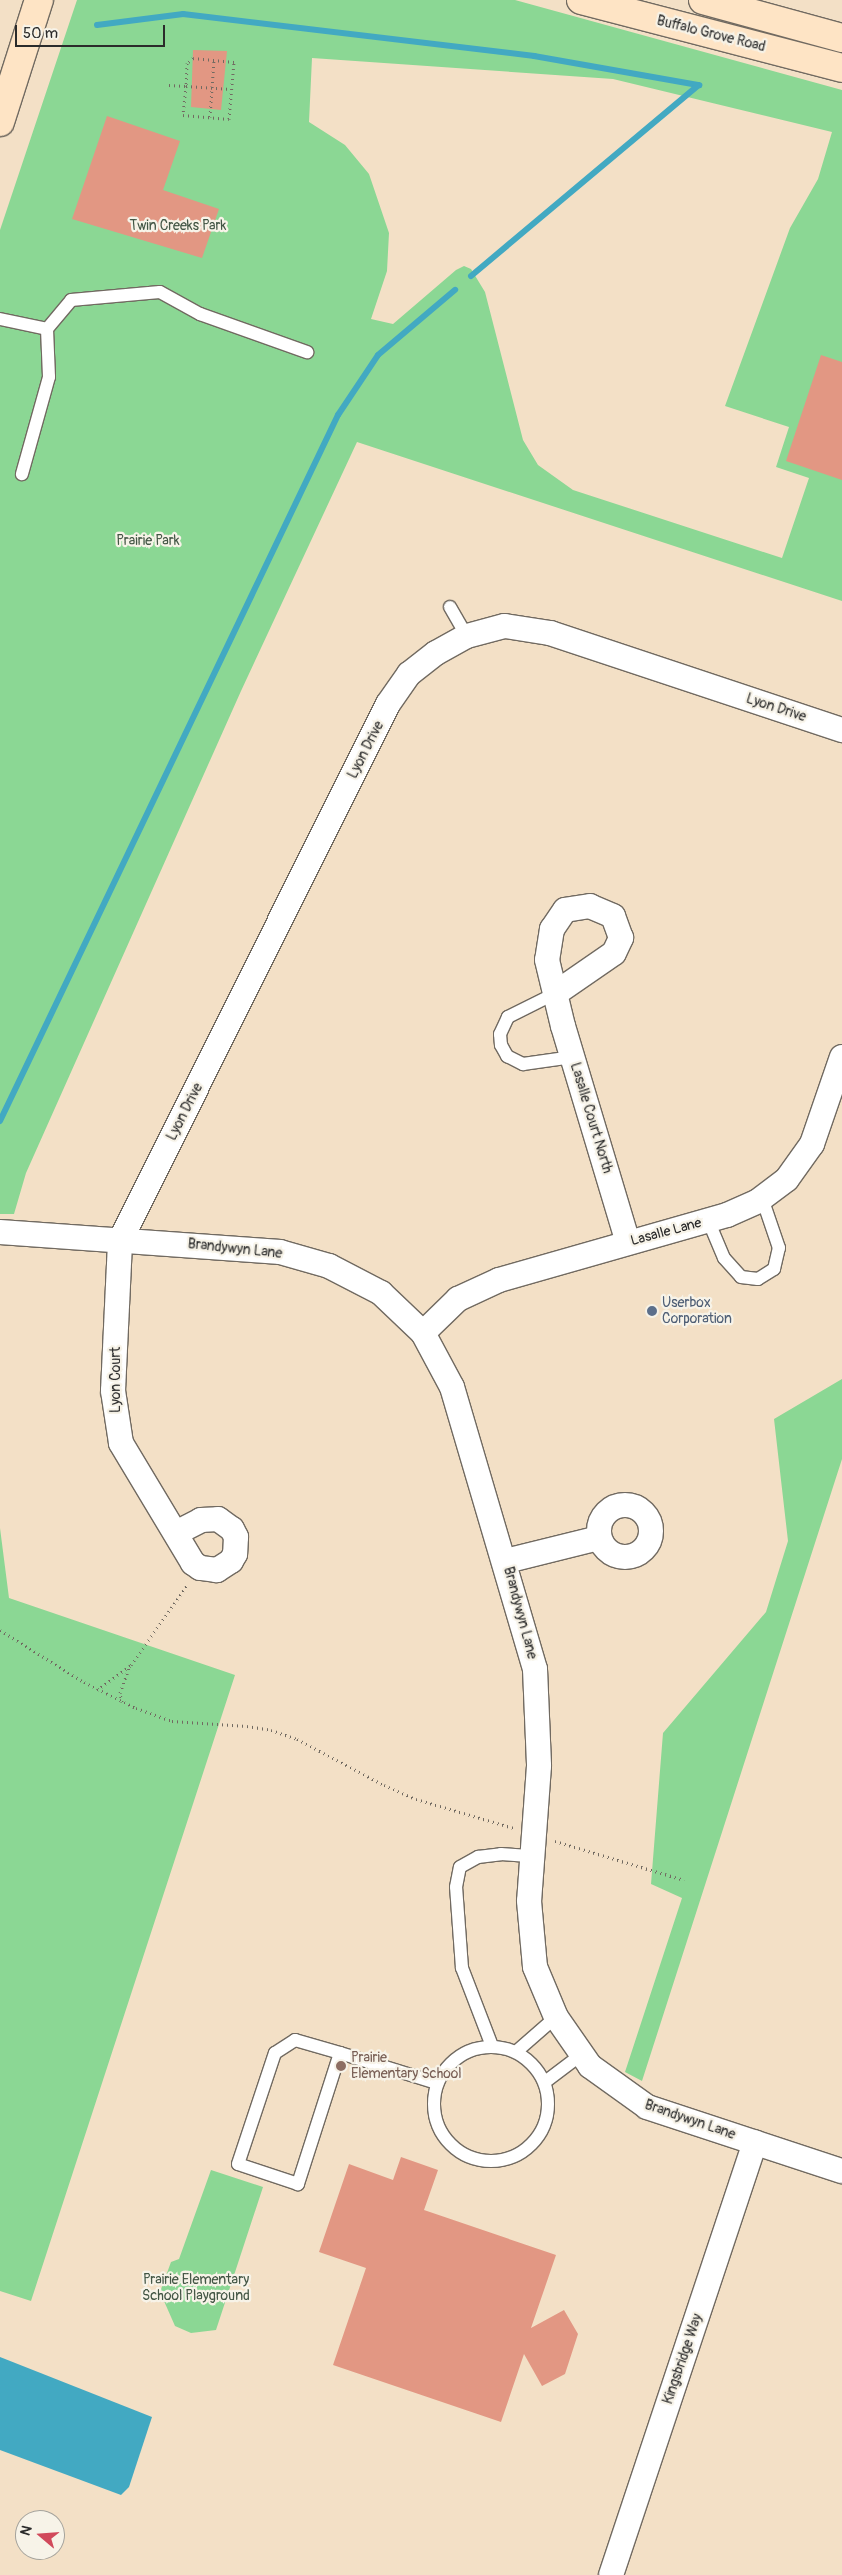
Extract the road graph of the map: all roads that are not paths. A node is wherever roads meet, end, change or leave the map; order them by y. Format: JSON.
{"nodes":[{"id":1,"x":39,"y":0,"type":"edge"},
{"id":2,"x":581,"y":0,"type":"edge"},
{"id":3,"x":703,"y":0,"type":"edge"},
{"id":4,"x":629,"y":7,"type":"edge"},
{"id":5,"x":842,"y":38,"type":"edge"},
{"id":6,"x":842,"y":68,"type":"edge"},
{"id":7,"x":0,"y":122,"type":"edge"},
{"id":8,"x":0,"y":319,"type":"edge"},
{"id":9,"x":47,"y":329,"type":"junction"},
{"id":10,"x":306,"y":352,"type":"dead end"},
{"id":11,"x":22,"y":474,"type":"dead end"},
{"id":12,"x":450,"y":607,"type":"dead end"},
{"id":13,"x":467,"y":636,"type":"junction"},
{"id":14,"x":842,"y":730,"type":"edge"},
{"id":15,"x":556,"y":994,"type":"joint"},
{"id":16,"x":573,"y":1057,"type":"junction"},
{"id":17,"x":842,"y":1057,"type":"edge"},
{"id":18,"x":762,"y":1198,"type":"junction"},
{"id":19,"x":708,"y":1220,"type":"junction"},
{"id":20,"x":0,"y":1232,"type":"edge"},
{"id":21,"x":120,"y":1241,"type":"junction"},
{"id":22,"x":628,"y":1242,"type":"junction"},
{"id":23,"x":423,"y":1332,"type":"junction"},
{"id":24,"x":176,"y":1533,"type":"junction"},
{"id":25,"x":599,"y":1538,"type":"dead end"},
{"id":26,"x":506,"y":1561,"type":"junction"},
{"id":27,"x":533,"y":1845,"type":"junction"},
{"id":28,"x":556,"y":2017,"type":"junction"},
{"id":29,"x":492,"y":2046,"type":"junction"},
{"id":30,"x":517,"y":2052,"type":"junction"},
{"id":31,"x":340,"y":2054,"type":"junction"},
{"id":32,"x":582,"y":2054,"type":"junction"},
{"id":33,"x":545,"y":2082,"type":"junction"},
{"id":34,"x":437,"y":2083,"type":"junction"},
{"id":35,"x":756,"y":2142,"type":"junction"},
{"id":36,"x":842,"y":2171,"type":"edge"},
{"id":37,"x":611,"y":2575,"type":"edge"}],
"edges":[{"from":1,"to":7,"type":"main road"},
{"from":2,"to":4,"type":"main road","name":"Buffalo Grove Road"},
{"from":3,"to":5,"type":"main road"},
{"from":4,"to":6,"type":"main road","name":"Buffalo Grove Road"},
{"from":8,"to":9,"type":"lane"},
{"from":9,"to":10,"type":"lane"},
{"from":9,"to":11,"type":"lane"},
{"from":12,"to":13,"type":"lane"},
{"from":13,"to":14,"type":"street","name":"Lyon Drive"},
{"from":13,"to":21,"type":"street","name":"Lyon Drive"},
{"from":15,"to":16,"type":"street","name":"Lasalle Court North"},
{"from":15,"to":16,"type":"lane"},
{"from":16,"to":22,"type":"street","name":"Lasalle Court North"},
{"from":17,"to":18,"type":"street","name":"Lasalle Lane"},
{"from":18,"to":19,"type":"street","name":"Lasalle Lane"},
{"from":18,"to":19,"type":"lane"},
{"from":19,"to":22,"type":"street","name":"Lasalle Lane"},
{"from":20,"to":21,"type":"street","name":"Brandywyn Lane"},
{"from":21,"to":23,"type":"street","name":"Brandywyn Lane"},
{"from":21,"to":24,"type":"street","name":"Lyon Court"},
{"from":22,"to":23,"type":"street","name":"Lasalle Lane"},
{"from":23,"to":26,"type":"street","name":"Brandywyn Lane"},
{"from":24,"to":24,"type":"street","name":"Lyon Court"},
{"from":25,"to":26,"type":"street"},
{"from":26,"to":27,"type":"street","name":"Brandywyn Lane"},
{"from":27,"to":28,"type":"street","name":"Brandywyn Lane"},
{"from":27,"to":29,"type":"lane"},
{"from":28,"to":30,"type":"lane"},
{"from":28,"to":32,"type":"street","name":"Brandywyn Lane"},
{"from":29,"to":30,"type":"lane"},
{"from":29,"to":34,"type":"lane"},
{"from":30,"to":33,"type":"lane"},
{"from":31,"to":31,"type":"lane"},
{"from":31,"to":34,"type":"lane"},
{"from":32,"to":33,"type":"lane"},
{"from":32,"to":35,"type":"street","name":"Brandywyn Lane"},
{"from":33,"to":34,"type":"lane"},
{"from":35,"to":36,"type":"street","name":"Brandywyn Lane"},
{"from":35,"to":37,"type":"street","name":"Kingsbridge Way"}]}
